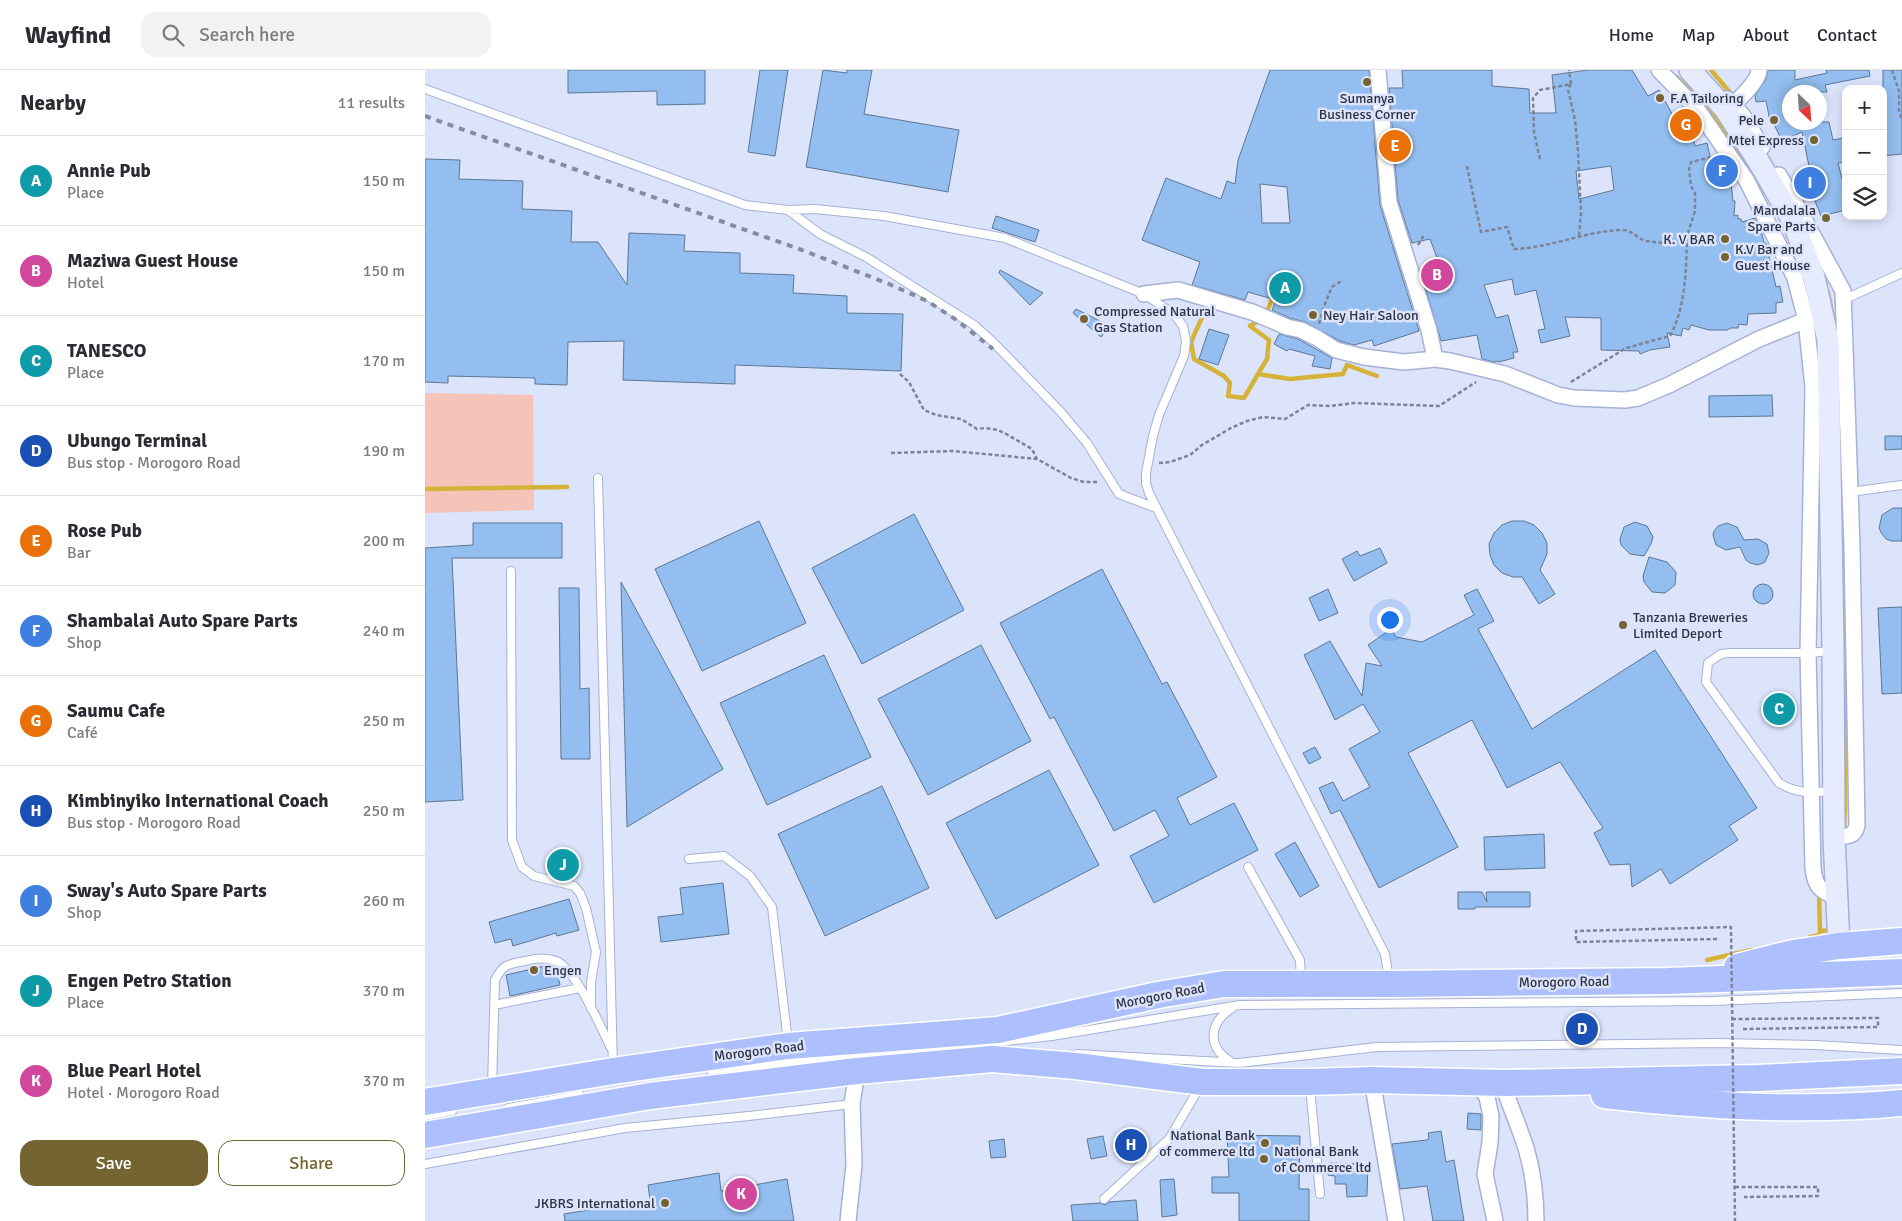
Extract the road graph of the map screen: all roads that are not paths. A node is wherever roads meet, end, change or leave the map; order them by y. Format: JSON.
{"nodes":[{"id":1,"x":1378,"y":70,"type":"edge"},
{"id":2,"x":1659,"y":70,"type":"edge"},
{"id":3,"x":1690,"y":70,"type":"edge"},
{"id":4,"x":1697,"y":70,"type":"edge"},
{"id":5,"x":1759,"y":70,"type":"edge"},
{"id":6,"x":425,"y":89,"type":"edge"},
{"id":7,"x":1730,"y":108,"type":"junction"},
{"id":8,"x":788,"y":210,"type":"junction"},
{"id":9,"x":1902,"y":274,"type":"edge"},
{"id":10,"x":1144,"y":294,"type":"junction"},
{"id":11,"x":1843,"y":300,"type":"junction"},
{"id":12,"x":1806,"y":320,"type":"junction"},
{"id":13,"x":1435,"y":359,"type":"junction"},
{"id":14,"x":598,"y":478,"type":"dead end"},
{"id":15,"x":1902,"y":485,"type":"edge"},
{"id":16,"x":1850,"y":492,"type":"junction"},
{"id":17,"x":1156,"y":508,"type":"junction"},
{"id":18,"x":511,"y":572,"type":"dead end"},
{"id":19,"x":1833,"y":650,"type":"junction"},
{"id":20,"x":1809,"y":653,"type":"junction"},
{"id":21,"x":1834,"y":790,"type":"junction"},
{"id":22,"x":1812,"y":793,"type":"junction"},
{"id":23,"x":1834,"y":837,"type":"junction"},
{"id":24,"x":689,"y":859,"type":"dead end"},
{"id":25,"x":1248,"y":867,"type":"dead end"},
{"id":26,"x":1838,"y":898,"type":"junction"},
{"id":27,"x":1902,"y":941,"type":"edge"},
{"id":28,"x":1839,"y":946,"type":"junction"},
{"id":29,"x":1902,"y":972,"type":"edge"},
{"id":30,"x":1668,"y":981,"type":"junction"},
{"id":31,"x":1301,"y":984,"type":"junction"},
{"id":32,"x":1389,"y":984,"type":"junction"},
{"id":33,"x":580,"y":988,"type":"junction"},
{"id":34,"x":1902,"y":993,"type":"edge"},
{"id":35,"x":493,"y":1005,"type":"junction"},
{"id":36,"x":1239,"y":1005,"type":"junction"},
{"id":37,"x":591,"y":1008,"type":"junction"},
{"id":38,"x":789,"y":1046,"type":"junction"},
{"id":39,"x":1902,"y":1050,"type":"edge"},
{"id":40,"x":1001,"y":1052,"type":"dead end"},
{"id":41,"x":1066,"y":1053,"type":"dead end"},
{"id":42,"x":613,"y":1062,"type":"junction"},
{"id":43,"x":1239,"y":1063,"type":"junction"},
{"id":44,"x":698,"y":1071,"type":"dead end"},
{"id":45,"x":857,"y":1071,"type":"junction"},
{"id":46,"x":1902,"y":1071,"type":"edge"},
{"id":47,"x":708,"y":1078,"type":"dead end"},
{"id":48,"x":1373,"y":1080,"type":"junction"},
{"id":49,"x":1203,"y":1082,"type":"junction"},
{"id":50,"x":1310,"y":1082,"type":"junction"},
{"id":51,"x":1495,"y":1082,"type":"junction"},
{"id":52,"x":584,"y":1087,"type":"dead end"},
{"id":53,"x":593,"y":1093,"type":"dead end"},
{"id":54,"x":497,"y":1101,"type":"junction"},
{"id":55,"x":425,"y":1102,"type":"edge"},
{"id":56,"x":1902,"y":1103,"type":"edge"},
{"id":57,"x":852,"y":1104,"type":"junction"},
{"id":58,"x":462,"y":1109,"type":"dead end"},
{"id":59,"x":425,"y":1116,"type":"edge"},
{"id":60,"x":453,"y":1119,"type":"dead end"},
{"id":61,"x":425,"y":1125,"type":"edge"},
{"id":62,"x":425,"y":1135,"type":"edge"},
{"id":63,"x":425,"y":1164,"type":"edge"},
{"id":64,"x":1320,"y":1194,"type":"dead end"},
{"id":65,"x":1104,"y":1198,"type":"dead end"},
{"id":66,"x":848,"y":1221,"type":"edge"},
{"id":67,"x":1396,"y":1221,"type":"edge"},
{"id":68,"x":1495,"y":1221,"type":"edge"},
{"id":69,"x":1536,"y":1221,"type":"edge"}],
"edges":[{"from":1,"to":13,"type":"street"},
{"from":2,"to":12,"type":"street"},
{"from":3,"to":7,"type":"main road"},
{"from":4,"to":7,"type":"street"},
{"from":5,"to":7,"type":"street"},
{"from":6,"to":8,"type":"lane"},
{"from":7,"to":11,"type":"street"},
{"from":7,"to":19,"type":"main road"},
{"from":8,"to":10,"type":"lane"},
{"from":8,"to":17,"type":"lane"},
{"from":9,"to":11,"type":"lane"},
{"from":10,"to":13,"type":"street"},
{"from":10,"to":17,"type":"lane"},
{"from":11,"to":16,"type":"street"},
{"from":12,"to":13,"type":"street"},
{"from":12,"to":20,"type":"street"},
{"from":14,"to":42,"type":"lane"},
{"from":15,"to":16,"type":"lane"},
{"from":16,"to":23,"type":"street"},
{"from":17,"to":32,"type":"lane"},
{"from":18,"to":37,"type":"lane"},
{"from":19,"to":20,"type":"lane"},
{"from":19,"to":21,"type":"main road"},
{"from":20,"to":22,"type":"street"},
{"from":20,"to":22,"type":"lane"},
{"from":21,"to":22,"type":"lane"},
{"from":21,"to":23,"type":"main road"},
{"from":22,"to":26,"type":"street"},
{"from":23,"to":26,"type":"main road"},
{"from":24,"to":38,"type":"lane"},
{"from":25,"to":31,"type":"lane"},
{"from":26,"to":28,"type":"main road"},
{"from":27,"to":28,"type":"highway"},
{"from":28,"to":30,"type":"highway"},
{"from":29,"to":30,"type":"highway","name":"Morogoro Road"},
{"from":30,"to":32,"type":"highway","name":"Morogoro Road"},
{"from":31,"to":32,"type":"highway","name":"Morogoro Road"},
{"from":31,"to":38,"type":"highway","name":"Morogoro Road"},
{"from":33,"to":35,"type":"lane"},
{"from":33,"to":35,"type":"lane"},
{"from":33,"to":37,"type":"lane"},
{"from":34,"to":36,"type":"lane","name":"Morogoro Road"},
{"from":35,"to":54,"type":"lane"},
{"from":36,"to":43,"type":"lane"},
{"from":36,"to":44,"type":"lane","name":"Morogoro Road"},
{"from":37,"to":42,"type":"lane"},
{"from":38,"to":42,"type":"highway","name":"Morogoro Road"},
{"from":39,"to":43,"type":"lane"},
{"from":40,"to":47,"type":"lane","name":"Morogoro Road"},
{"from":41,"to":43,"type":"lane"},
{"from":42,"to":54,"type":"highway","name":"Morogoro Road"},
{"from":45,"to":49,"type":"highway"},
{"from":45,"to":57,"type":"street"},
{"from":45,"to":62,"type":"highway"},
{"from":46,"to":51,"type":"highway"},
{"from":48,"to":50,"type":"highway"},
{"from":48,"to":51,"type":"highway"},
{"from":48,"to":67,"type":"street"},
{"from":49,"to":50,"type":"highway"},
{"from":49,"to":65,"type":"lane"},
{"from":50,"to":64,"type":"lane"},
{"from":51,"to":56,"type":"highway"},
{"from":51,"to":68,"type":"street"},
{"from":51,"to":69,"type":"street"},
{"from":52,"to":54,"type":"lane","name":"Morogoro Road"},
{"from":53,"to":54,"type":"lane","name":"Morogoro Road"},
{"from":54,"to":55,"type":"highway","name":"Morogoro Road"},
{"from":57,"to":63,"type":"lane"},
{"from":57,"to":66,"type":"street"},
{"from":58,"to":59,"type":"lane"},
{"from":60,"to":61,"type":"lane"}]}
